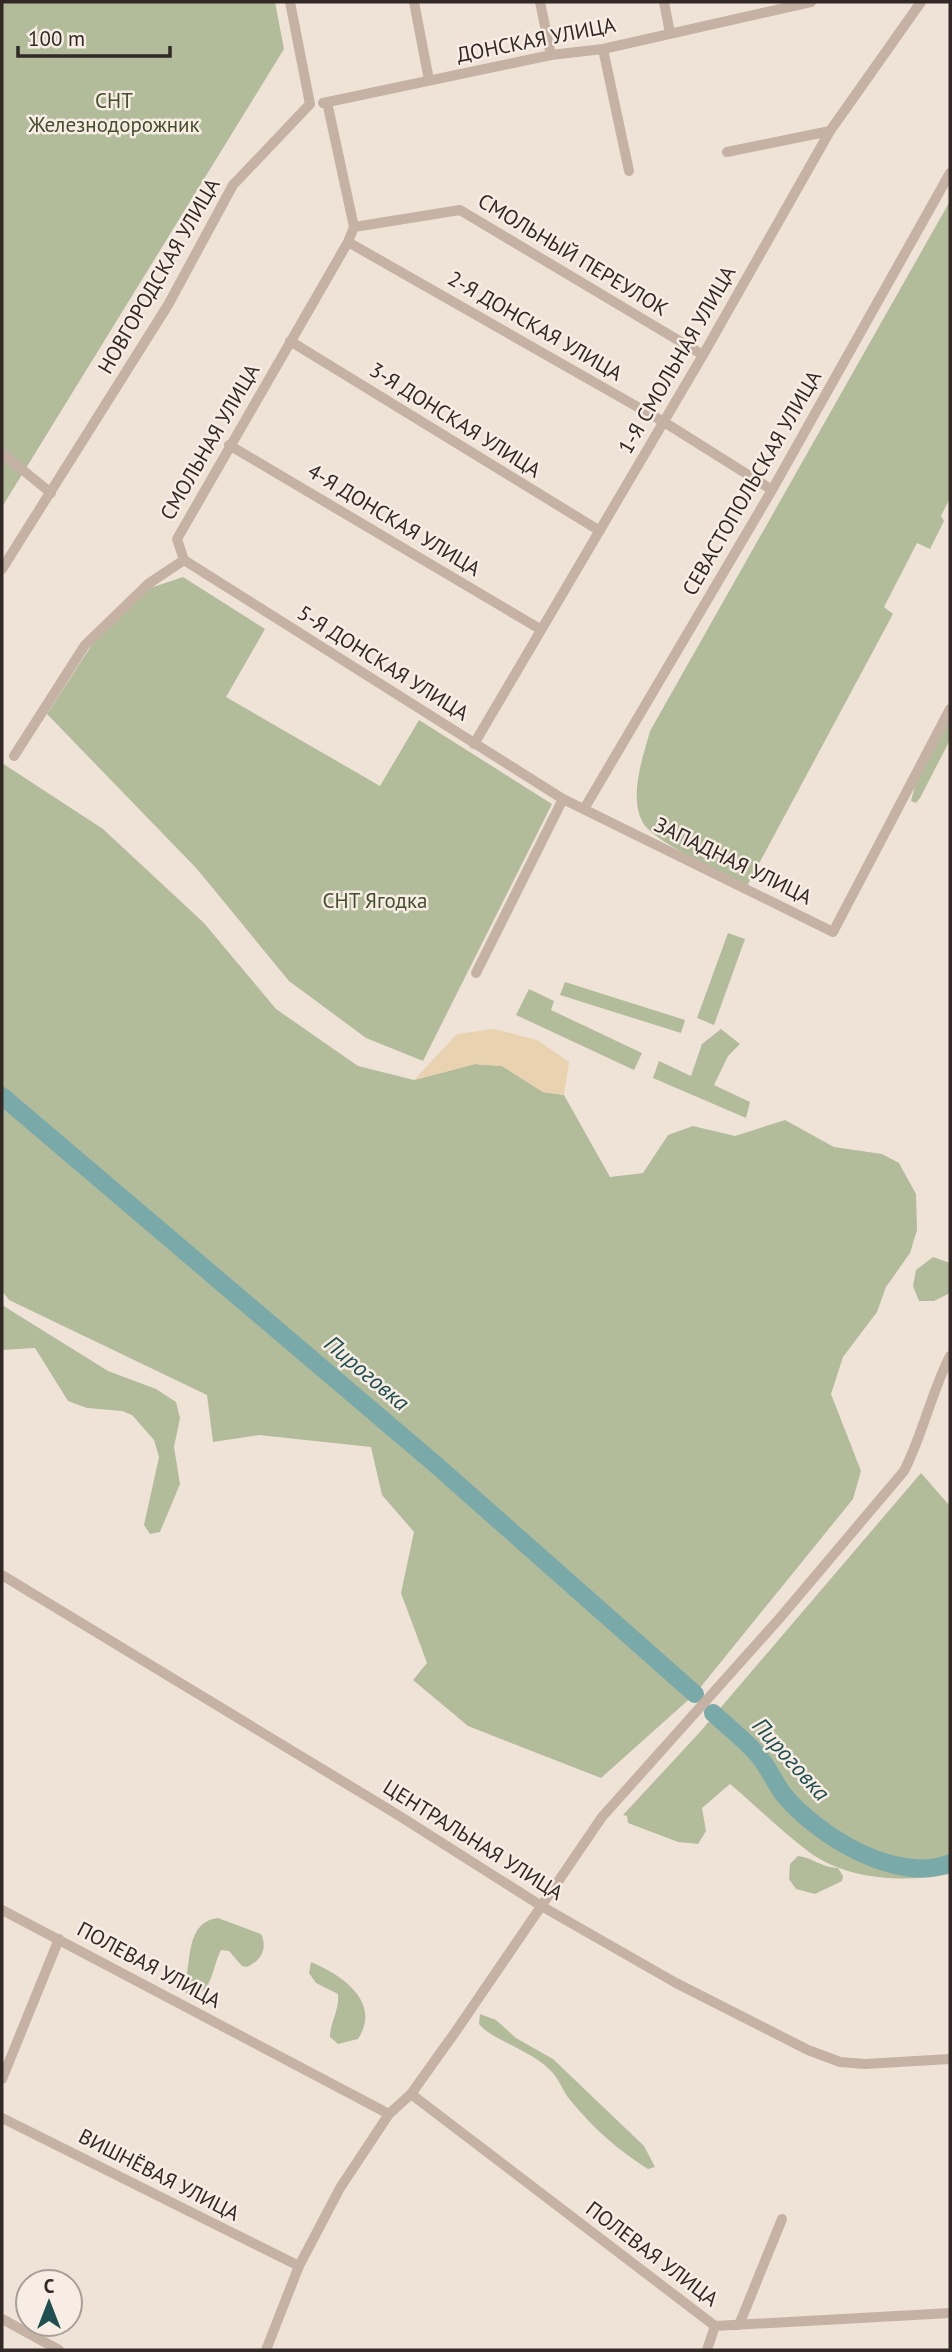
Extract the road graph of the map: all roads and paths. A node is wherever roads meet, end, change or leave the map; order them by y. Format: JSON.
{"nodes":[{"id":1,"x":290,"y":2,"type":"edge"},
{"id":2,"x":414,"y":2,"type":"edge"},
{"id":3,"x":540,"y":2,"type":"edge"},
{"id":4,"x":664,"y":2,"type":"edge"},
{"id":5,"x":810,"y":2,"type":"edge"},
{"id":6,"x":921,"y":2,"type":"edge"},
{"id":7,"x":783,"y":5,"type":"edge"},
{"id":8,"x":670,"y":33,"type":"junction"},
{"id":9,"x":603,"y":48,"type":"junction"},
{"id":10,"x":551,"y":55,"type":"junction"},
{"id":11,"x":429,"y":80,"type":"junction"},
{"id":12,"x":327,"y":102,"type":"junction"},
{"id":13,"x":310,"y":104,"type":"junction"},
{"id":14,"x":830,"y":131,"type":"junction"},
{"id":15,"x":727,"y":152,"type":"dead end"},
{"id":16,"x":629,"y":172,"type":"dead end"},
{"id":17,"x":950,"y":173,"type":"edge"},
{"id":18,"x":354,"y":226,"type":"junction"},
{"id":19,"x":348,"y":242,"type":"junction"},
{"id":20,"x":290,"y":341,"type":"junction"},
{"id":21,"x":703,"y":355,"type":"junction"},
{"id":22,"x":664,"y":422,"type":"junction"},
{"id":23,"x":229,"y":445,"type":"junction"},
{"id":24,"x":2,"y":453,"type":"edge"},
{"id":25,"x":772,"y":490,"type":"junction"},
{"id":26,"x":51,"y":493,"type":"junction"},
{"id":27,"x":600,"y":531,"type":"junction"},
{"id":28,"x":184,"y":560,"type":"junction"},
{"id":29,"x":2,"y":569,"type":"edge"},
{"id":30,"x":540,"y":629,"type":"junction"},
{"id":31,"x":950,"y":709,"type":"edge"},
{"id":32,"x":474,"y":744,"type":"junction"},
{"id":33,"x":14,"y":756,"type":"dead end"},
{"id":34,"x":563,"y":799,"type":"junction"},
{"id":35,"x":584,"y":809,"type":"junction"},
{"id":36,"x":476,"y":973,"type":"dead end"},
{"id":37,"x":950,"y":1356,"type":"edge"},
{"id":38,"x":2,"y":1575,"type":"edge"},
{"id":39,"x":542,"y":1907,"type":"junction"},
{"id":40,"x":2,"y":1910,"type":"edge"},
{"id":41,"x":59,"y":1939,"type":"junction"},
{"id":42,"x":950,"y":2059,"type":"edge"},
{"id":43,"x":2,"y":2079,"type":"edge"},
{"id":44,"x":411,"y":2094,"type":"junction"},
{"id":45,"x":389,"y":2114,"type":"junction"},
{"id":46,"x":2,"y":2118,"type":"edge"},
{"id":47,"x":782,"y":2220,"type":"dead end"},
{"id":48,"x":299,"y":2266,"type":"junction"},
{"id":49,"x":950,"y":2313,"type":"edge"},
{"id":50,"x":2,"y":2319,"type":"edge"},
{"id":51,"x":739,"y":2325,"type":"junction"},
{"id":52,"x":715,"y":2326,"type":"junction"},
{"id":53,"x":59,"y":2350,"type":"edge"},
{"id":54,"x":266,"y":2350,"type":"edge"},
{"id":55,"x":707,"y":2350,"type":"edge"}],
"edges":[{"from":1,"to":13,"type":"street"},
{"from":2,"to":11,"type":"street"},
{"from":3,"to":10,"type":"street"},
{"from":4,"to":8,"type":"street"},
{"from":5,"to":7,"type":"street","name":"ДОНСКАЯ УЛИЦА"},
{"from":6,"to":14,"type":"street","name":"1-Я СМОЛЬНАЯ УЛИЦА"},
{"from":7,"to":8,"type":"street","name":"ДОНСКАЯ УЛИЦА"},
{"from":8,"to":9,"type":"street","name":"ДОНСКАЯ УЛИЦА"},
{"from":9,"to":10,"type":"street","name":"ДОНСКАЯ УЛИЦА"},
{"from":9,"to":16,"type":"street"},
{"from":10,"to":11,"type":"street","name":"ДОНСКАЯ УЛИЦА"},
{"from":11,"to":12,"type":"street","name":"ДОНСКАЯ УЛИЦА"},
{"from":12,"to":13,"type":"street","name":"ДОНСКАЯ УЛИЦА"},
{"from":12,"to":18,"type":"street"},
{"from":13,"to":26,"type":"street","name":"НОВГОРОДСКАЯ УЛИЦА"},
{"from":14,"to":15,"type":"street"},
{"from":14,"to":21,"type":"street","name":"1-Я СМОЛЬНАЯ УЛИЦА"},
{"from":17,"to":25,"type":"street","name":"СЕВАСТОПОЛЬСКАЯ УЛИЦА"},
{"from":18,"to":19,"type":"street","name":"СМОЛЬНАЯ УЛИЦА"},
{"from":18,"to":21,"type":"street","name":"СМОЛЬНЫЙ ПЕРЕУЛОК"},
{"from":19,"to":20,"type":"street","name":"СМОЛЬНАЯ УЛИЦА"},
{"from":19,"to":22,"type":"street","name":"2-Я ДОНСКАЯ УЛИЦА"},
{"from":20,"to":23,"type":"street","name":"СМОЛЬНАЯ УЛИЦА"},
{"from":20,"to":27,"type":"street","name":"3-Я ДОНСКАЯ УЛИЦА"},
{"from":21,"to":22,"type":"street","name":"1-Я СМОЛЬНАЯ УЛИЦА"},
{"from":22,"to":25,"type":"street","name":"2-Я ДОНСКАЯ УЛИЦА"},
{"from":22,"to":27,"type":"street","name":"1-Я СМОЛЬНАЯ УЛИЦА"},
{"from":23,"to":28,"type":"street","name":"СМОЛЬНАЯ УЛИЦА"},
{"from":23,"to":30,"type":"street","name":"4-Я ДОНСКАЯ УЛИЦА"},
{"from":24,"to":26,"type":"street"},
{"from":25,"to":35,"type":"street","name":"СЕВАСТОПОЛЬСКАЯ УЛИЦА"},
{"from":26,"to":29,"type":"street","name":"НОВГОРОДСКАЯ УЛИЦА"},
{"from":27,"to":30,"type":"street","name":"1-Я СМОЛЬНАЯ УЛИЦА"},
{"from":28,"to":32,"type":"street","name":"5-Я ДОНСКАЯ УЛИЦА"},
{"from":28,"to":33,"type":"street"},
{"from":30,"to":32,"type":"street","name":"1-Я СМОЛЬНАЯ УЛИЦА"},
{"from":31,"to":35,"type":"street","name":"ЗАПАДНАЯ УЛИЦА"},
{"from":32,"to":34,"type":"street","name":"5-Я ДОНСКАЯ УЛИЦА"},
{"from":34,"to":35,"type":"street","name":"ЗАПАДНАЯ УЛИЦА"},
{"from":34,"to":36,"type":"street"},
{"from":37,"to":39,"type":"street"},
{"from":38,"to":39,"type":"street","name":"ЦЕНТРАЛЬНАЯ УЛИЦА"},
{"from":39,"to":42,"type":"street","name":"ЦЕНТРАЛЬНАЯ УЛИЦА"},
{"from":39,"to":44,"type":"street"},
{"from":40,"to":41,"type":"street","name":"ПОЛЕВАЯ УЛИЦА"},
{"from":41,"to":43,"type":"street"},
{"from":41,"to":45,"type":"street","name":"ПОЛЕВАЯ УЛИЦА"},
{"from":44,"to":45,"type":"street"},
{"from":44,"to":52,"type":"street","name":"ПОЛЕВАЯ УЛИЦА"},
{"from":45,"to":48,"type":"street"},
{"from":46,"to":48,"type":"street","name":"ВИШНЁВАЯ УЛИЦА"},
{"from":47,"to":51,"type":"street"},
{"from":48,"to":54,"type":"street"},
{"from":49,"to":51,"type":"street","name":"ПОЛЕВАЯ УЛИЦА"},
{"from":50,"to":53,"type":"street"},
{"from":51,"to":52,"type":"street","name":"ПОЛЕВАЯ УЛИЦА"},
{"from":52,"to":55,"type":"street"}]}
